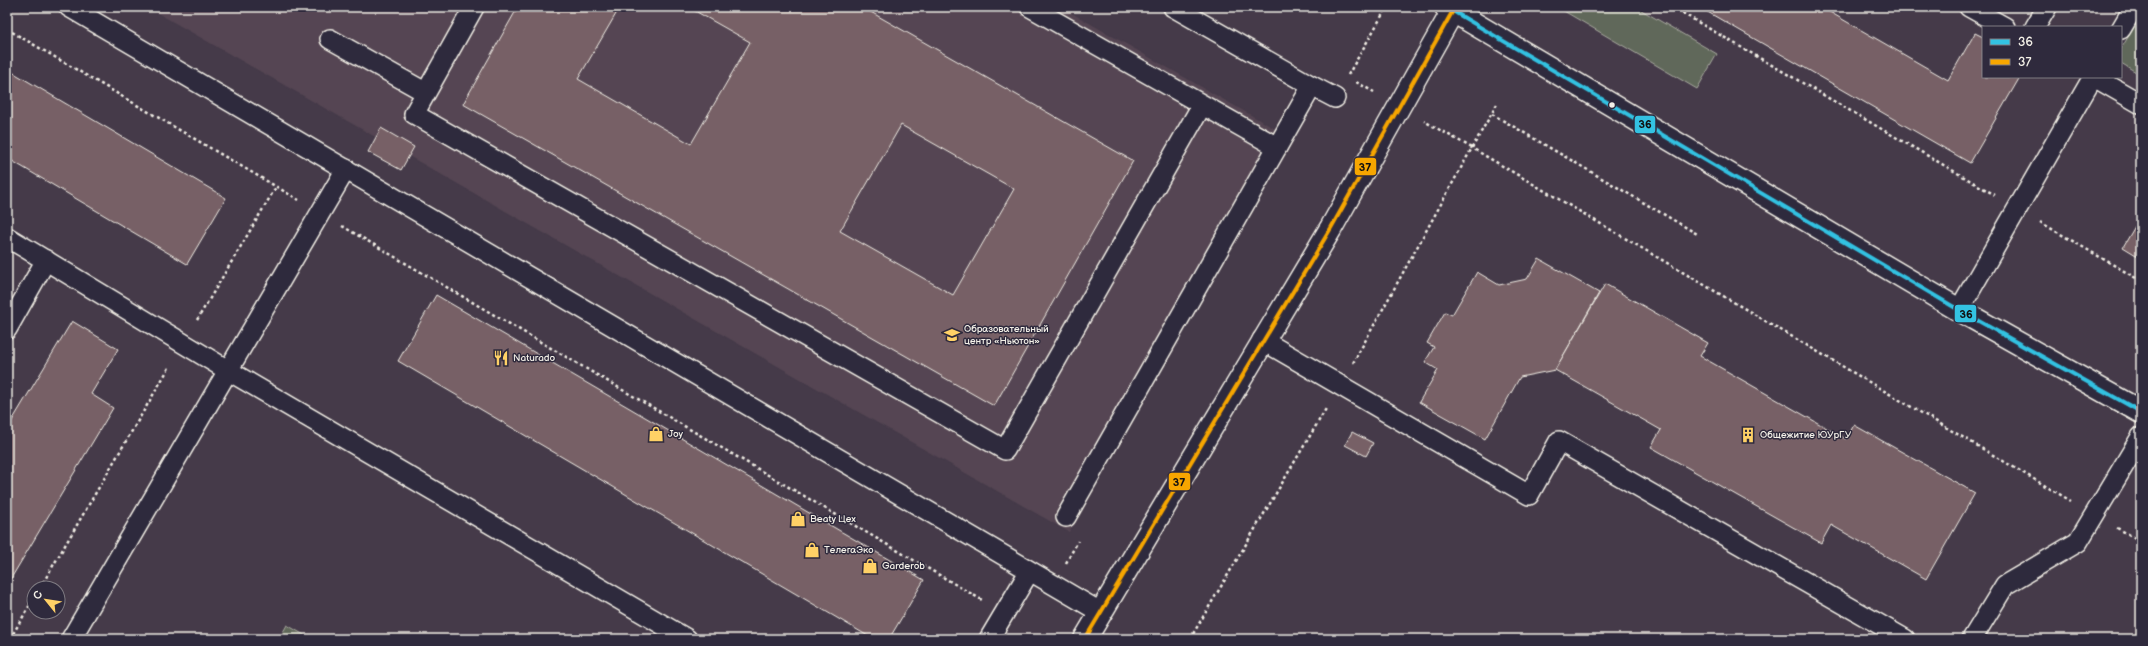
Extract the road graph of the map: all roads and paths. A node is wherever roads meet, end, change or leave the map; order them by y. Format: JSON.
{"nodes":[{"id":1,"x":69,"y":7,"type":"edge"},
{"id":2,"x":474,"y":7,"type":"edge"},
{"id":3,"x":1030,"y":7,"type":"edge"},
{"id":4,"x":1173,"y":7,"type":"edge"},
{"id":5,"x":1387,"y":7,"type":"edge"},
{"id":6,"x":1672,"y":7,"type":"edge"},
{"id":7,"x":1969,"y":7,"type":"edge"},
{"id":8,"x":2047,"y":7,"type":"edge"},
{"id":9,"x":2134,"y":7,"type":"edge"},
{"id":10,"x":1452,"y":8,"type":"edge"},
{"id":11,"x":2003,"y":26,"type":"edge"},
{"id":12,"x":2036,"y":26,"type":"edge"},
{"id":13,"x":2122,"y":27,"type":"edge"},
{"id":14,"x":7,"y":29,"type":"edge"},
{"id":15,"x":330,"y":39,"type":"dead end"},
{"id":16,"x":2093,"y":78,"type":"edge"},
{"id":17,"x":2096,"y":78,"type":"edge"},
{"id":18,"x":1312,"y":86,"type":"junction"},
{"id":19,"x":425,"y":92,"type":"junction"},
{"id":20,"x":1334,"y":98,"type":"dead end"},
{"id":21,"x":1498,"y":104,"type":"dead end"},
{"id":22,"x":2141,"y":104,"type":"edge"},
{"id":23,"x":1202,"y":105,"type":"junction"},
{"id":24,"x":1399,"y":107,"type":"junction"},
{"id":25,"x":1492,"y":114,"type":"junction"},
{"id":26,"x":1277,"y":147,"type":"junction"},
{"id":27,"x":1472,"y":148,"type":"junction"},
{"id":28,"x":346,"y":169,"type":"junction"},
{"id":29,"x":276,"y":187,"type":"junction"},
{"id":30,"x":2018,"y":209,"type":"junction"},
{"id":31,"x":320,"y":213,"type":"junction"},
{"id":32,"x":1699,"y":235,"type":"dead end"},
{"id":33,"x":7,"y":237,"type":"edge"},
{"id":34,"x":46,"y":260,"type":"junction"},
{"id":35,"x":2141,"y":281,"type":"edge"},
{"id":36,"x":1959,"y":310,"type":"junction"},
{"id":37,"x":7,"y":329,"type":"edge"},
{"id":38,"x":1262,"y":340,"type":"junction"},
{"id":39,"x":183,"y":344,"type":"junction"},
{"id":40,"x":229,"y":371,"type":"junction"},
{"id":41,"x":1340,"y":386,"type":"junction"},
{"id":42,"x":2141,"y":412,"type":"edge"},
{"id":43,"x":2141,"y":437,"type":"edge"},
{"id":44,"x":2094,"y":515,"type":"junction"},
{"id":45,"x":1066,"y":517,"type":"dead end"},
{"id":46,"x":2141,"y":541,"type":"edge"},
{"id":47,"x":1029,"y":572,"type":"junction"},
{"id":48,"x":45,"y":580,"type":"edge"},
{"id":49,"x":1015,"y":594,"type":"junction"},
{"id":50,"x":26,"y":612,"type":"edge"},
{"id":51,"x":1100,"y":612,"type":"junction"},
{"id":52,"x":10,"y":639,"type":"edge"},
{"id":53,"x":71,"y":639,"type":"edge"},
{"id":54,"x":687,"y":639,"type":"edge"},
{"id":55,"x":989,"y":639,"type":"edge"},
{"id":56,"x":1085,"y":639,"type":"edge"},
{"id":57,"x":1190,"y":639,"type":"edge"},
{"id":58,"x":1905,"y":639,"type":"edge"},
{"id":59,"x":1972,"y":639,"type":"edge"}],
"edges":[{"from":1,"to":28,"type":"lane"},
{"from":2,"to":19,"type":"lane"},
{"from":3,"to":23,"type":"lane"},
{"from":4,"to":18,"type":"lane"},
{"from":5,"to":24,"type":"path"},
{"from":6,"to":30,"type":"path"},
{"from":7,"to":11,"type":"lane"},
{"from":8,"to":12,"type":"lane"},
{"from":9,"to":13,"type":"lane"},
{"from":10,"to":24,"type":"street"},
{"from":10,"to":36,"type":"street"},
{"from":14,"to":29,"type":"path"},
{"from":15,"to":19,"type":"lane"},
{"from":16,"to":30,"type":"lane"},
{"from":17,"to":22,"type":"lane"},
{"from":18,"to":20,"type":"lane"},
{"from":18,"to":26,"type":"lane"},
{"from":19,"to":23,"type":"lane"},
{"from":21,"to":25,"type":"path"},
{"from":23,"to":26,"type":"lane"},
{"from":24,"to":27,"type":"path"},
{"from":24,"to":38,"type":"street"},
{"from":25,"to":27,"type":"path"},
{"from":25,"to":32,"type":"path"},
{"from":26,"to":45,"type":"lane"},
{"from":27,"to":41,"type":"path"},
{"from":27,"to":44,"type":"path"},
{"from":28,"to":31,"type":"lane"},
{"from":28,"to":47,"type":"lane"},
{"from":29,"to":31,"type":"path"},
{"from":29,"to":39,"type":"path"},
{"from":30,"to":35,"type":"path"},
{"from":30,"to":36,"type":"lane"},
{"from":31,"to":40,"type":"lane"},
{"from":31,"to":49,"type":"path"},
{"from":33,"to":34,"type":"lane"},
{"from":34,"to":37,"type":"lane"},
{"from":34,"to":39,"type":"lane"},
{"from":36,"to":42,"type":"street"},
{"from":38,"to":41,"type":"lane"},
{"from":38,"to":51,"type":"street"},
{"from":39,"to":40,"type":"lane"},
{"from":39,"to":48,"type":"path"},
{"from":40,"to":53,"type":"lane"},
{"from":40,"to":54,"type":"lane"},
{"from":41,"to":57,"type":"path"},
{"from":41,"to":58,"type":"lane"},
{"from":43,"to":44,"type":"lane"},
{"from":44,"to":46,"type":"path"},
{"from":44,"to":59,"type":"lane"},
{"from":47,"to":49,"type":"lane"},
{"from":47,"to":51,"type":"lane"},
{"from":49,"to":55,"type":"lane"},
{"from":50,"to":52,"type":"path"},
{"from":51,"to":56,"type":"street"}]}
